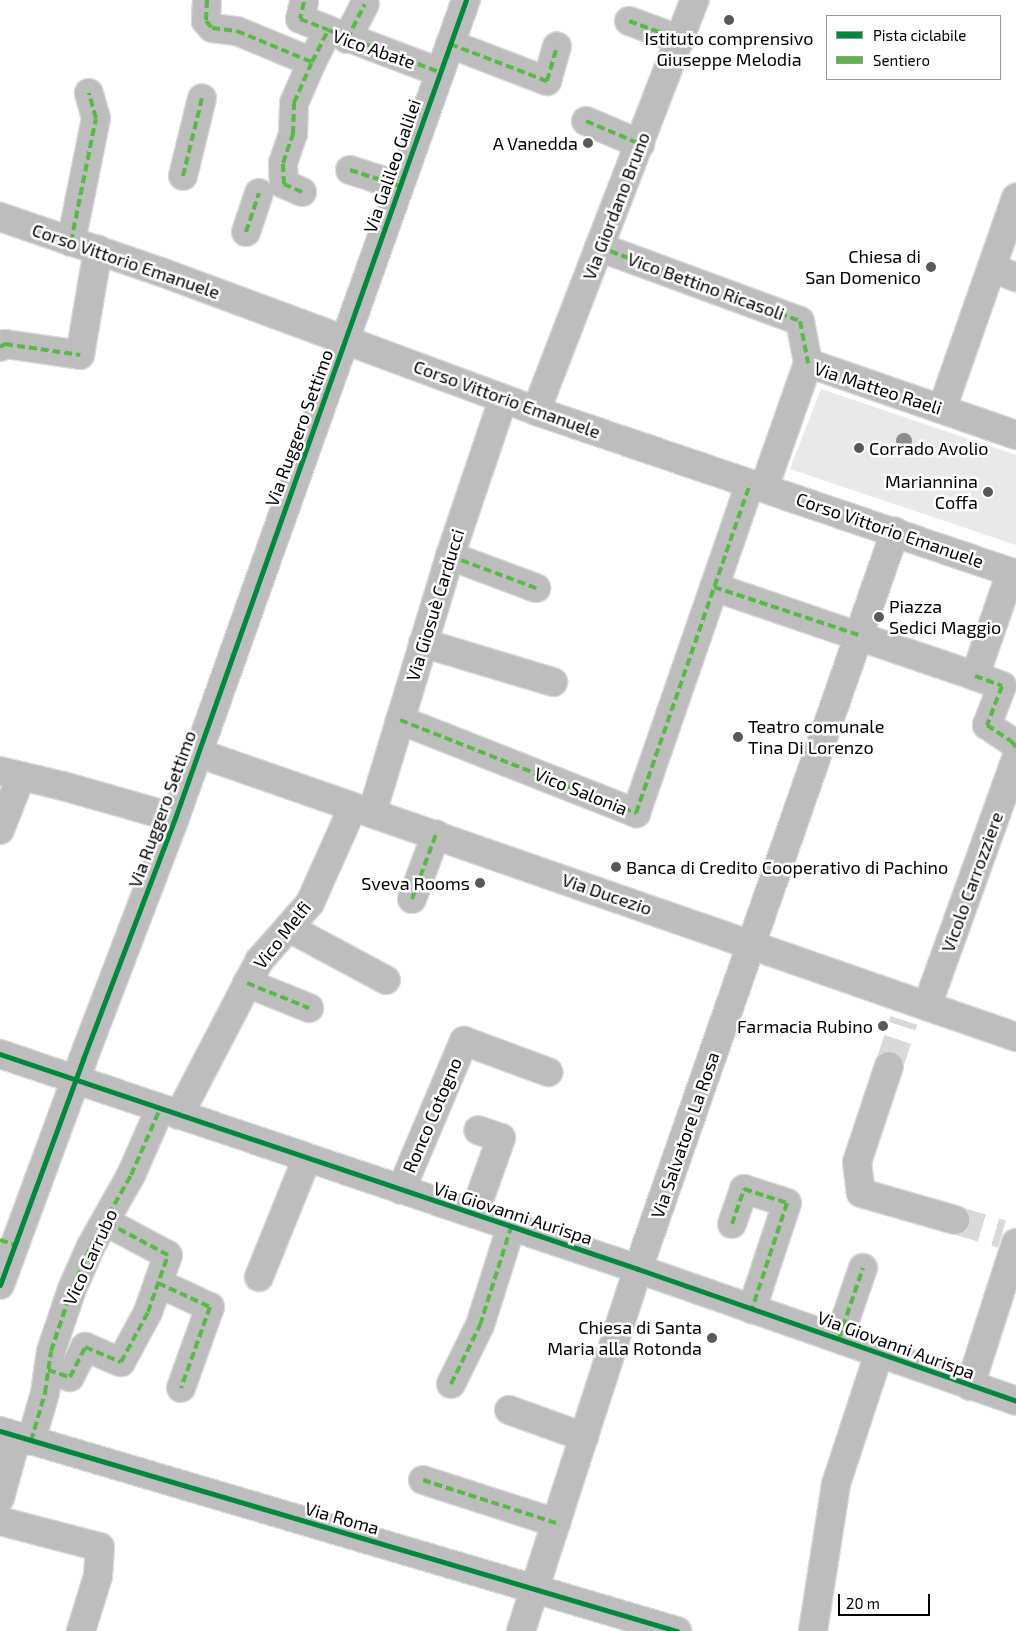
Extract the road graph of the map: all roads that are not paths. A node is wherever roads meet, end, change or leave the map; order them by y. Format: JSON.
{"nodes":[{"id":1,"x":207,"y":0,"type":"edge"},
{"id":2,"x":466,"y":0,"type":"edge"},
{"id":3,"x":695,"y":0,"type":"edge"},
{"id":4,"x":304,"y":2,"type":"dead end"},
{"id":5,"x":366,"y":4,"type":"dead end"},
{"id":6,"x":629,"y":21,"type":"dead end"},
{"id":7,"x":338,"y":34,"type":"junction"},
{"id":8,"x":680,"y":40,"type":"junction"},
{"id":9,"x":450,"y":44,"type":"junction"},
{"id":10,"x":557,"y":46,"type":"dead end"},
{"id":11,"x":312,"y":62,"type":"junction"},
{"id":12,"x":439,"y":72,"type":"junction"},
{"id":13,"x":88,"y":92,"type":"dead end"},
{"id":14,"x":202,"y":98,"type":"dead end"},
{"id":15,"x":586,"y":121,"type":"dead end"},
{"id":16,"x":640,"y":144,"type":"junction"},
{"id":17,"x":350,"y":170,"type":"dead end"},
{"id":18,"x":183,"y":176,"type":"dead end"},
{"id":19,"x":400,"y":186,"type":"junction"},
{"id":20,"x":302,"y":192,"type":"dead end"},
{"id":21,"x":259,"y":193,"type":"dead end"},
{"id":22,"x":1015,"y":202,"type":"edge"},
{"id":23,"x":0,"y":217,"type":"edge"},
{"id":24,"x":246,"y":232,"type":"dead end"},
{"id":25,"x":71,"y":242,"type":"junction"},
{"id":26,"x":599,"y":247,"type":"junction"},
{"id":27,"x":98,"y":250,"type":"junction"},
{"id":28,"x":1004,"y":273,"type":"edge"},
{"id":29,"x":345,"y":340,"type":"junction"},
{"id":30,"x":0,"y":347,"type":"edge"},
{"id":31,"x":808,"y":363,"type":"junction"},
{"id":32,"x":503,"y":398,"type":"junction"},
{"id":33,"x":942,"y":409,"type":"junction"},
{"id":34,"x":536,"y":411,"type":"junction"},
{"id":35,"x":1016,"y":435,"type":"edge"},
{"id":36,"x":757,"y":486,"type":"junction"},
{"id":37,"x":895,"y":532,"type":"junction"},
{"id":38,"x":450,"y":556,"type":"junction"},
{"id":39,"x":1014,"y":573,"type":"edge"},
{"id":40,"x":714,"y":587,"type":"junction"},
{"id":41,"x":536,"y":588,"type":"dead end"},
{"id":42,"x":700,"y":628,"type":"joint"},
{"id":43,"x":859,"y":635,"type":"junction"},
{"id":44,"x":423,"y":643,"type":"junction"},
{"id":45,"x":975,"y":676,"type":"junction"},
{"id":46,"x":553,"y":682,"type":"dead end"},
{"id":47,"x":400,"y":720,"type":"junction"},
{"id":48,"x":1016,"y":747,"type":"edge"},
{"id":49,"x":198,"y":753,"type":"junction"},
{"id":50,"x":1016,"y":759,"type":"edge"},
{"id":51,"x":10,"y":774,"type":"edge"},
{"id":52,"x":362,"y":810,"type":"junction"},
{"id":53,"x":175,"y":818,"type":"junction"},
{"id":54,"x":0,"y":830,"type":"edge"},
{"id":55,"x":436,"y":834,"type":"junction"},
{"id":56,"x":412,"y":899,"type":"dead end"},
{"id":57,"x":289,"y":928,"type":"junction"},
{"id":58,"x":751,"y":945,"type":"junction"},
{"id":59,"x":386,"y":980,"type":"dead end"},
{"id":60,"x":247,"y":983,"type":"junction"},
{"id":61,"x":309,"y":1008,"type":"dead end"},
{"id":62,"x":914,"y":1009,"type":"junction"},
{"id":63,"x":1016,"y":1037,"type":"edge"},
{"id":64,"x":0,"y":1054,"type":"edge"},
{"id":65,"x":889,"y":1066,"type":"tunnel mouth"},
{"id":66,"x":548,"y":1072,"type":"dead end"},
{"id":67,"x":75,"y":1081,"type":"junction"},
{"id":68,"x":170,"y":1112,"type":"junction"},
{"id":69,"x":478,"y":1130,"type":"dead end"},
{"id":70,"x":307,"y":1158,"type":"junction"},
{"id":71,"x":401,"y":1190,"type":"junction"},
{"id":72,"x":474,"y":1214,"type":"junction"},
{"id":73,"x":954,"y":1220,"type":"tunnel mouth"},
{"id":74,"x":106,"y":1222,"type":"junction"},
{"id":75,"x":732,"y":1224,"type":"dead end"},
{"id":76,"x":511,"y":1227,"type":"junction"},
{"id":77,"x":1011,"y":1238,"type":"edge"},
{"id":78,"x":7,"y":1242,"type":"edge"},
{"id":79,"x":863,"y":1268,"type":"dead end"},
{"id":80,"x":638,"y":1269,"type":"junction"},
{"id":81,"x":258,"y":1277,"type":"dead end"},
{"id":82,"x":158,"y":1283,"type":"junction"},
{"id":83,"x":0,"y":1284,"type":"edge"},
{"id":84,"x":752,"y":1309,"type":"junction"},
{"id":85,"x":839,"y":1338,"type":"junction"},
{"id":86,"x":879,"y":1353,"type":"junction"},
{"id":87,"x":48,"y":1370,"type":"junction"},
{"id":88,"x":451,"y":1384,"type":"dead end"},
{"id":89,"x":970,"y":1386,"type":"junction"},
{"id":90,"x":181,"y":1388,"type":"dead end"},
{"id":91,"x":1016,"y":1401,"type":"edge"},
{"id":92,"x":509,"y":1410,"type":"dead end"},
{"id":93,"x":16,"y":1436,"type":"edge"},
{"id":94,"x":584,"y":1437,"type":"junction"},
{"id":95,"x":423,"y":1480,"type":"dead end"},
{"id":96,"x":0,"y":1498,"type":"edge"},
{"id":97,"x":0,"y":1520,"type":"edge"},
{"id":98,"x":556,"y":1523,"type":"junction"},
{"id":99,"x":535,"y":1589,"type":"junction"},
{"id":100,"x":81,"y":1631,"type":"edge"},
{"id":101,"x":520,"y":1631,"type":"edge"},
{"id":102,"x":677,"y":1631,"type":"edge"},
{"id":103,"x":813,"y":1631,"type":"edge"}],
"edges":[{"from":1,"to":11,"type":"street","name":"Vico Abate"},
{"from":2,"to":9,"type":"street","name":"Via Galileo Galilei"},
{"from":3,"to":8,"type":"street","name":"Via Giordano Bruno"},
{"from":4,"to":7,"type":"street"},
{"from":5,"to":7,"type":"street"},
{"from":6,"to":8,"type":"street"},
{"from":7,"to":11,"type":"street","name":"Vico Abate"},
{"from":7,"to":12,"type":"street","name":"Vico Abate"},
{"from":8,"to":16,"type":"street","name":"Via Giordano Bruno"},
{"from":9,"to":10,"type":"street"},
{"from":9,"to":12,"type":"street","name":"Via Galileo Galilei"},
{"from":11,"to":20,"type":"street"},
{"from":12,"to":19,"type":"street","name":"Via Galileo Galilei"},
{"from":13,"to":25,"type":"street"},
{"from":14,"to":18,"type":"street"},
{"from":15,"to":16,"type":"street"},
{"from":16,"to":26,"type":"street","name":"Via Giordano Bruno"},
{"from":17,"to":19,"type":"street"},
{"from":19,"to":29,"type":"street","name":"Via Galileo Galilei"},
{"from":21,"to":24,"type":"street"},
{"from":22,"to":28,"type":"street"},
{"from":23,"to":25,"type":"street","name":"Corso Vittorio Emanuele"},
{"from":25,"to":27,"type":"street","name":"Corso Vittorio Emanuele"},
{"from":26,"to":31,"type":"street","name":"Vico Bettino Ricasoli"},
{"from":26,"to":34,"type":"street","name":"Via Giordano Bruno"},
{"from":27,"to":29,"type":"street","name":"Corso Vittorio Emanuele"},
{"from":27,"to":30,"type":"street"},
{"from":28,"to":33,"type":"street"},
{"from":29,"to":32,"type":"street","name":"Corso Vittorio Emanuele"},
{"from":29,"to":49,"type":"street","name":"Via Ruggero Settimo"},
{"from":31,"to":33,"type":"street","name":"Via Matteo Raeli"},
{"from":31,"to":36,"type":"street","name":"Via Matteo Raeli"},
{"from":32,"to":34,"type":"street","name":"Corso Vittorio Emanuele"},
{"from":32,"to":38,"type":"street","name":"Via Giosuè Carducci"},
{"from":33,"to":35,"type":"street","name":"Via Matteo Raeli"},
{"from":34,"to":36,"type":"street","name":"Corso Vittorio Emanuele"},
{"from":36,"to":37,"type":"street","name":"Corso Vittorio Emanuele"},
{"from":36,"to":40,"type":"street","name":"Via Matteo Raeli"},
{"from":37,"to":39,"type":"street","name":"Corso Vittorio Emanuele"},
{"from":37,"to":43,"type":"street","name":"Via Salvatore La Rosa"},
{"from":38,"to":41,"type":"street"},
{"from":38,"to":44,"type":"street","name":"Via Giosuè Carducci"},
{"from":39,"to":45,"type":"street"},
{"from":40,"to":42,"type":"street","name":"Via Matteo Raeli"},
{"from":40,"to":43,"type":"street"},
{"from":42,"to":47,"type":"street","name":"Vico Salonia"},
{"from":43,"to":45,"type":"street"},
{"from":43,"to":58,"type":"street","name":"Via Salvatore La Rosa"},
{"from":44,"to":46,"type":"street"},
{"from":44,"to":47,"type":"street","name":"Via Giosuè Carducci"},
{"from":45,"to":48,"type":"street"},
{"from":47,"to":52,"type":"street","name":"Via Giosuè Carducci"},
{"from":49,"to":52,"type":"street","name":"Via Ducezio"},
{"from":49,"to":53,"type":"street","name":"Via Ruggero Settimo"},
{"from":50,"to":62,"type":"street","name":"Vicolo Carrozziere"},
{"from":51,"to":53,"type":"street"},
{"from":51,"to":54,"type":"street"},
{"from":52,"to":55,"type":"street","name":"Via Ducezio"},
{"from":52,"to":57,"type":"street","name":"Vico Melfi"},
{"from":53,"to":67,"type":"street","name":"Via Ruggero Settimo"},
{"from":55,"to":56,"type":"street"},
{"from":55,"to":58,"type":"street","name":"Via Ducezio"},
{"from":57,"to":59,"type":"street"},
{"from":57,"to":60,"type":"street","name":"Vico Melfi"},
{"from":58,"to":62,"type":"street","name":"Via Ducezio"},
{"from":58,"to":80,"type":"street","name":"Via Salvatore La Rosa"},
{"from":60,"to":61,"type":"street"},
{"from":60,"to":68,"type":"street","name":"Vico Melfi"},
{"from":62,"to":63,"type":"street","name":"Via Ducezio"},
{"from":64,"to":67,"type":"street","name":"Via Giovanni Aurispa"},
{"from":65,"to":73,"type":"street"},
{"from":66,"to":71,"type":"street","name":"Ronco Cotogno"},
{"from":67,"to":68,"type":"street","name":"Via Giovanni Aurispa"},
{"from":67,"to":78,"type":"street","name":"Via Ruggero Settimo"},
{"from":68,"to":70,"type":"street","name":"Via Giovanni Aurispa"},
{"from":68,"to":74,"type":"street","name":"Vico Carrubo"},
{"from":69,"to":72,"type":"street"},
{"from":70,"to":71,"type":"street","name":"Via Giovanni Aurispa"},
{"from":70,"to":81,"type":"street"},
{"from":71,"to":72,"type":"street","name":"Via Giovanni Aurispa"},
{"from":72,"to":76,"type":"street","name":"Via Giovanni Aurispa"},
{"from":74,"to":82,"type":"street"},
{"from":74,"to":87,"type":"street","name":"Vico Carrubo"},
{"from":75,"to":84,"type":"street"},
{"from":76,"to":80,"type":"street","name":"Via Giovanni Aurispa"},
{"from":76,"to":88,"type":"street"},
{"from":77,"to":89,"type":"street"},
{"from":78,"to":83,"type":"street","name":"Via Ruggero Settimo"},
{"from":79,"to":85,"type":"street"},
{"from":80,"to":84,"type":"street","name":"Via Giovanni Aurispa"},
{"from":80,"to":94,"type":"street","name":"Via Salvatore La Rosa"},
{"from":82,"to":87,"type":"street"},
{"from":82,"to":90,"type":"street"},
{"from":84,"to":85,"type":"street","name":"Via Giovanni Aurispa"},
{"from":85,"to":86,"type":"street","name":"Via Giovanni Aurispa"},
{"from":86,"to":89,"type":"street","name":"Via Giovanni Aurispa"},
{"from":86,"to":103,"type":"street"},
{"from":87,"to":93,"type":"street","name":"Vico Carrubo"},
{"from":89,"to":91,"type":"street","name":"Via Giovanni Aurispa"},
{"from":92,"to":94,"type":"street"},
{"from":93,"to":96,"type":"street","name":"Vico Carrubo"},
{"from":93,"to":99,"type":"street","name":"Via Roma"},
{"from":94,"to":98,"type":"street","name":"Via Salvatore La Rosa"},
{"from":95,"to":98,"type":"street"},
{"from":97,"to":100,"type":"street"},
{"from":98,"to":99,"type":"street","name":"Via Salvatore La Rosa"},
{"from":99,"to":101,"type":"street","name":"Via Salvatore La Rosa"},
{"from":99,"to":102,"type":"street","name":"Via Roma"}]}
